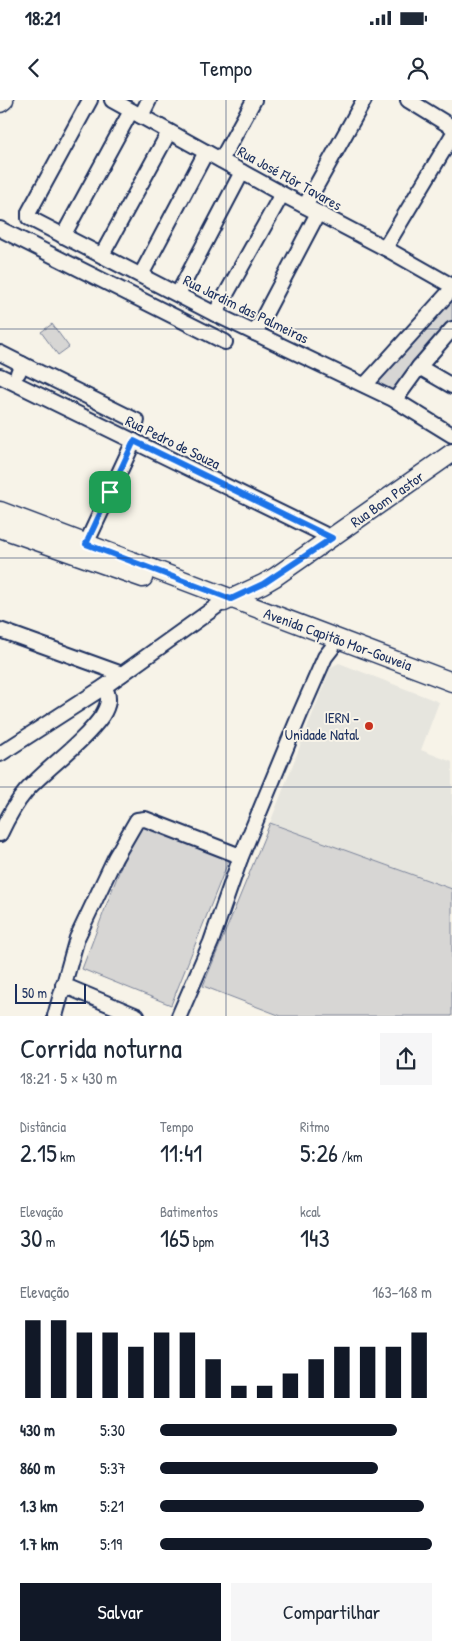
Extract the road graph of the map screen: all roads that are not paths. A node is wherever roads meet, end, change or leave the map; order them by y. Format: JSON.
{"nodes":[{"id":1,"x":4,"y":100,"type":"edge"},
{"id":2,"x":90,"y":100,"type":"edge"},
{"id":3,"x":112,"y":100,"type":"edge"},
{"id":4,"x":149,"y":100,"type":"edge"},
{"id":5,"x":254,"y":100,"type":"edge"},
{"id":6,"x":364,"y":100,"type":"edge"},
{"id":7,"x":408,"y":100,"type":"edge"},
{"id":8,"x":0,"y":104,"type":"edge"},
{"id":9,"x":136,"y":113,"type":"junction"},
{"id":10,"x":452,"y":127,"type":"edge"},
{"id":11,"x":168,"y":132,"type":"junction"},
{"id":12,"x":452,"y":136,"type":"edge"},
{"id":13,"x":206,"y":152,"type":"junction"},
{"id":14,"x":221,"y":160,"type":"junction"},
{"id":15,"x":242,"y":172,"type":"junction"},
{"id":16,"x":282,"y":194,"type":"junction"},
{"id":17,"x":312,"y":210,"type":"junction"},
{"id":18,"x":0,"y":228,"type":"edge"},
{"id":19,"x":63,"y":236,"type":"junction"},
{"id":20,"x":385,"y":248,"type":"junction"},
{"id":21,"x":102,"y":255,"type":"junction"},
{"id":22,"x":141,"y":275,"type":"junction"},
{"id":23,"x":452,"y":288,"type":"edge"},
{"id":24,"x":178,"y":294,"type":"junction"},
{"id":25,"x":215,"y":314,"type":"junction"},
{"id":26,"x":255,"y":333,"type":"junction"},
{"id":27,"x":450,"y":333,"type":"edge"},
{"id":28,"x":225,"y":342,"type":"dead end"},
{"id":29,"x":0,"y":353,"type":"edge"},
{"id":30,"x":419,"y":367,"type":"junction"},
{"id":31,"x":20,"y":368,"type":"junction"},
{"id":32,"x":0,"y":376,"type":"edge"},
{"id":33,"x":365,"y":385,"type":"junction"},
{"id":34,"x":452,"y":386,"type":"edge"},
{"id":35,"x":32,"y":392,"type":"junction"},
{"id":36,"x":395,"y":400,"type":"junction"},
{"id":37,"x":137,"y":421,"type":"dead end"},
{"id":38,"x":452,"y":435,"type":"edge"},
{"id":39,"x":134,"y":441,"type":"junction"},
{"id":40,"x":452,"y":453,"type":"edge"},
{"id":41,"x":0,"y":512,"type":"edge"},
{"id":42,"x":0,"y":528,"type":"edge"},
{"id":43,"x":332,"y":538,"type":"junction"},
{"id":44,"x":86,"y":544,"type":"junction"},
{"id":45,"x":224,"y":602,"type":"junction"},
{"id":46,"x":0,"y":630,"type":"edge"},
{"id":47,"x":332,"y":648,"type":"junction"},
{"id":48,"x":122,"y":674,"type":"junction"},
{"id":49,"x":104,"y":686,"type":"junction"},
{"id":50,"x":446,"y":686,"type":"edge"},
{"id":51,"x":0,"y":754,"type":"edge"},
{"id":52,"x":0,"y":834,"type":"edge"},
{"id":53,"x":240,"y":859,"type":"junction"},
{"id":54,"x":63,"y":985,"type":"junction"},
{"id":55,"x":55,"y":1016,"type":"edge"},
{"id":56,"x":137,"y":1016,"type":"edge"},
{"id":57,"x":179,"y":1016,"type":"edge"}],
"edges":[{"from":1,"to":8,"type":"main road"},
{"from":2,"to":19,"type":"street","name":"Rua Jardim das Palmeiras"},
{"from":3,"to":9,"type":"street","name":"Rua José Flôr Tavares"},
{"from":4,"to":9,"type":"street"},
{"from":5,"to":14,"type":"street"},
{"from":6,"to":17,"type":"street"},
{"from":7,"to":10,"type":"street"},
{"from":9,"to":11,"type":"street","name":"Rua José Flôr Tavares"},
{"from":9,"to":19,"type":"street"},
{"from":11,"to":13,"type":"street","name":"Rua José Flôr Tavares"},
{"from":11,"to":21,"type":"street"},
{"from":12,"to":20,"type":"street"},
{"from":13,"to":14,"type":"street","name":"Rua José Flôr Tavares"},
{"from":13,"to":22,"type":"street"},
{"from":14,"to":15,"type":"street","name":"Rua José Flôr Tavares"},
{"from":15,"to":16,"type":"street","name":"Rua José Flôr Tavares"},
{"from":15,"to":24,"type":"street"},
{"from":16,"to":17,"type":"street","name":"Rua José Flôr Tavares"},
{"from":16,"to":25,"type":"street"},
{"from":17,"to":20,"type":"street","name":"Rua José Flôr Tavares"},
{"from":17,"to":26,"type":"street"},
{"from":18,"to":28,"type":"street"},
{"from":19,"to":21,"type":"street","name":"Rua Jardim das Palmeiras"},
{"from":20,"to":23,"type":"street","name":"Rua José Flôr Tavares"},
{"from":21,"to":22,"type":"street","name":"Rua Jardim das Palmeiras"},
{"from":22,"to":24,"type":"street","name":"Rua Jardim das Palmeiras"},
{"from":23,"to":33,"type":"street"},
{"from":24,"to":25,"type":"street","name":"Rua Jardim das Palmeiras"},
{"from":25,"to":26,"type":"street","name":"Rua Jardim das Palmeiras"},
{"from":26,"to":33,"type":"street","name":"Rua Jardim das Palmeiras"},
{"from":27,"to":30,"type":"street"},
{"from":29,"to":31,"type":"street"},
{"from":30,"to":34,"type":"street"},
{"from":30,"to":36,"type":"street"},
{"from":31,"to":32,"type":"street"},
{"from":31,"to":35,"type":"street"},
{"from":31,"to":37,"type":"street"},
{"from":32,"to":35,"type":"street","name":"Rua Pedro de Souza"},
{"from":33,"to":36,"type":"street","name":"Rua Jardim das Palmeiras"},
{"from":35,"to":39,"type":"street","name":"Rua Pedro de Souza"},
{"from":36,"to":38,"type":"street","name":"Rua Jardim das Palmeiras"},
{"from":39,"to":43,"type":"street","name":"Rua Pedro de Souza"},
{"from":39,"to":44,"type":"street"},
{"from":40,"to":43,"type":"main road","name":"Rua Bom Pastor"},
{"from":41,"to":44,"type":"main road","name":"Avenida Capitão Mor-Gouveia"},
{"from":42,"to":45,"type":"main road","name":"Avenida Capitão Mor-Gouveia"},
{"from":43,"to":45,"type":"main road","name":"Rua Bom Pastor"},
{"from":44,"to":45,"type":"main road","name":"Avenida Capitão Mor-Gouveia"},
{"from":45,"to":47,"type":"main road","name":"Avenida Capitão Mor-Gouveia"},
{"from":45,"to":48,"type":"street"},
{"from":45,"to":50,"type":"main road","name":"Avenida Capitão Mor-Gouveia"},
{"from":46,"to":48,"type":"street"},
{"from":47,"to":50,"type":"main road","name":"Avenida Capitão Mor-Gouveia"},
{"from":47,"to":53,"type":"street"},
{"from":48,"to":49,"type":"street"},
{"from":49,"to":51,"type":"street"},
{"from":49,"to":52,"type":"street"},
{"from":53,"to":54,"type":"street"},
{"from":53,"to":57,"type":"street"},
{"from":54,"to":55,"type":"street"},
{"from":54,"to":56,"type":"street"}]}
